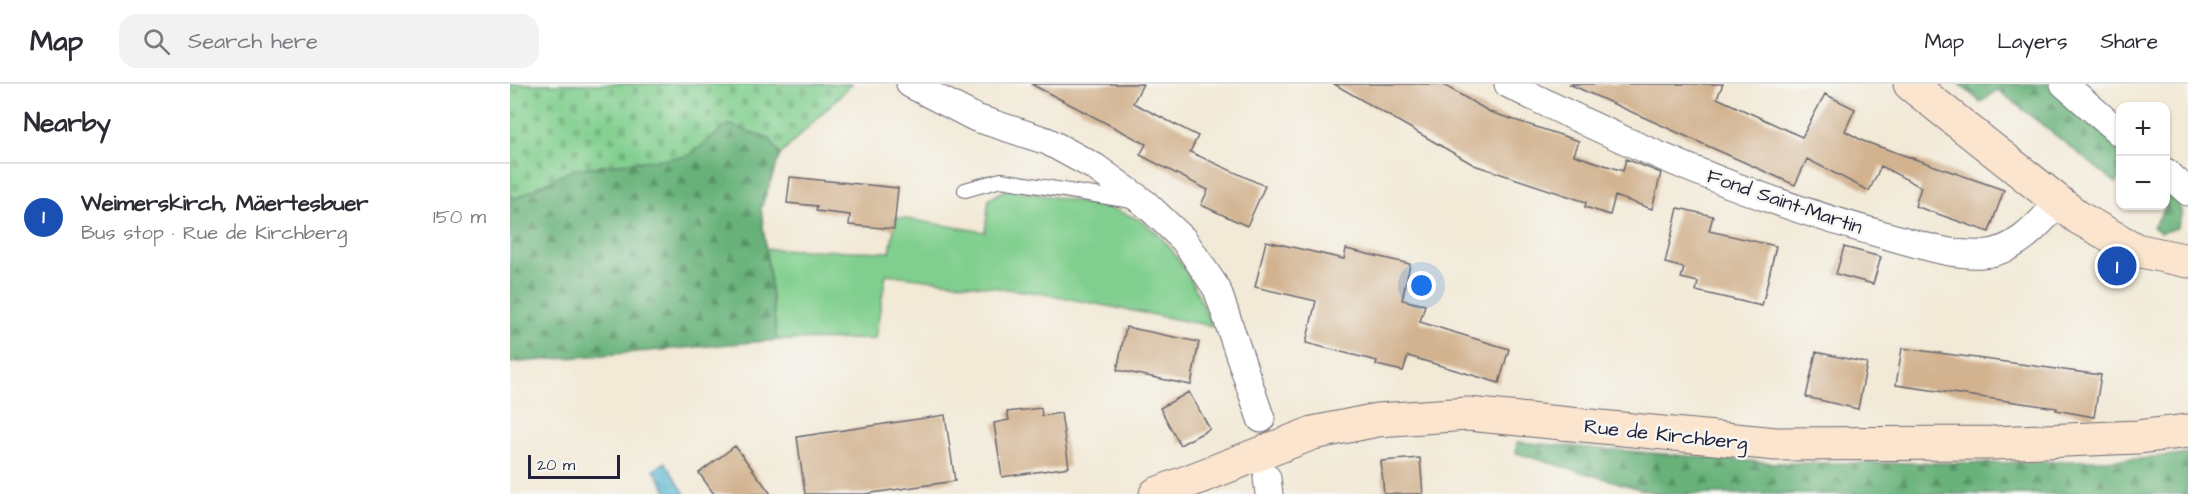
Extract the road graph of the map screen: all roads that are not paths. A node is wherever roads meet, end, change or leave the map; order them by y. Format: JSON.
{"nodes":[{"id":1,"x":910,"y":84,"type":"edge"},
{"id":2,"x":1508,"y":84,"type":"edge"},
{"id":3,"x":1910,"y":84,"type":"edge"},
{"id":4,"x":2064,"y":84,"type":"edge"},
{"id":5,"x":2116,"y":129,"type":"edge"},
{"id":6,"x":2170,"y":176,"type":"edge"},
{"id":7,"x":965,"y":190,"type":"dead end"},
{"id":8,"x":2188,"y":192,"type":"edge"},
{"id":9,"x":2059,"y":202,"type":"junction"},
{"id":10,"x":1146,"y":204,"type":"junction"},
{"id":11,"x":2188,"y":261,"type":"edge"},
{"id":12,"x":1261,"y":419,"type":"dead end"},
{"id":13,"x":2188,"y":430,"type":"edge"},
{"id":14,"x":1190,"y":488,"type":"edge"},
{"id":15,"x":1156,"y":494,"type":"edge"}],
"edges":[{"from":1,"to":10,"type":"street"},
{"from":2,"to":9,"type":"street","name":"Fond Saint-Martin"},
{"from":3,"to":9,"type":"main road"},
{"from":4,"to":5,"type":"street"},
{"from":6,"to":8,"type":"street"},
{"from":7,"to":10,"type":"lane"},
{"from":9,"to":11,"type":"main road"},
{"from":10,"to":12,"type":"street"},
{"from":13,"to":14,"type":"main road","name":"Rue de Kirchberg"},
{"from":14,"to":15,"type":"main road","name":"Rue de Kirchberg"}]}
